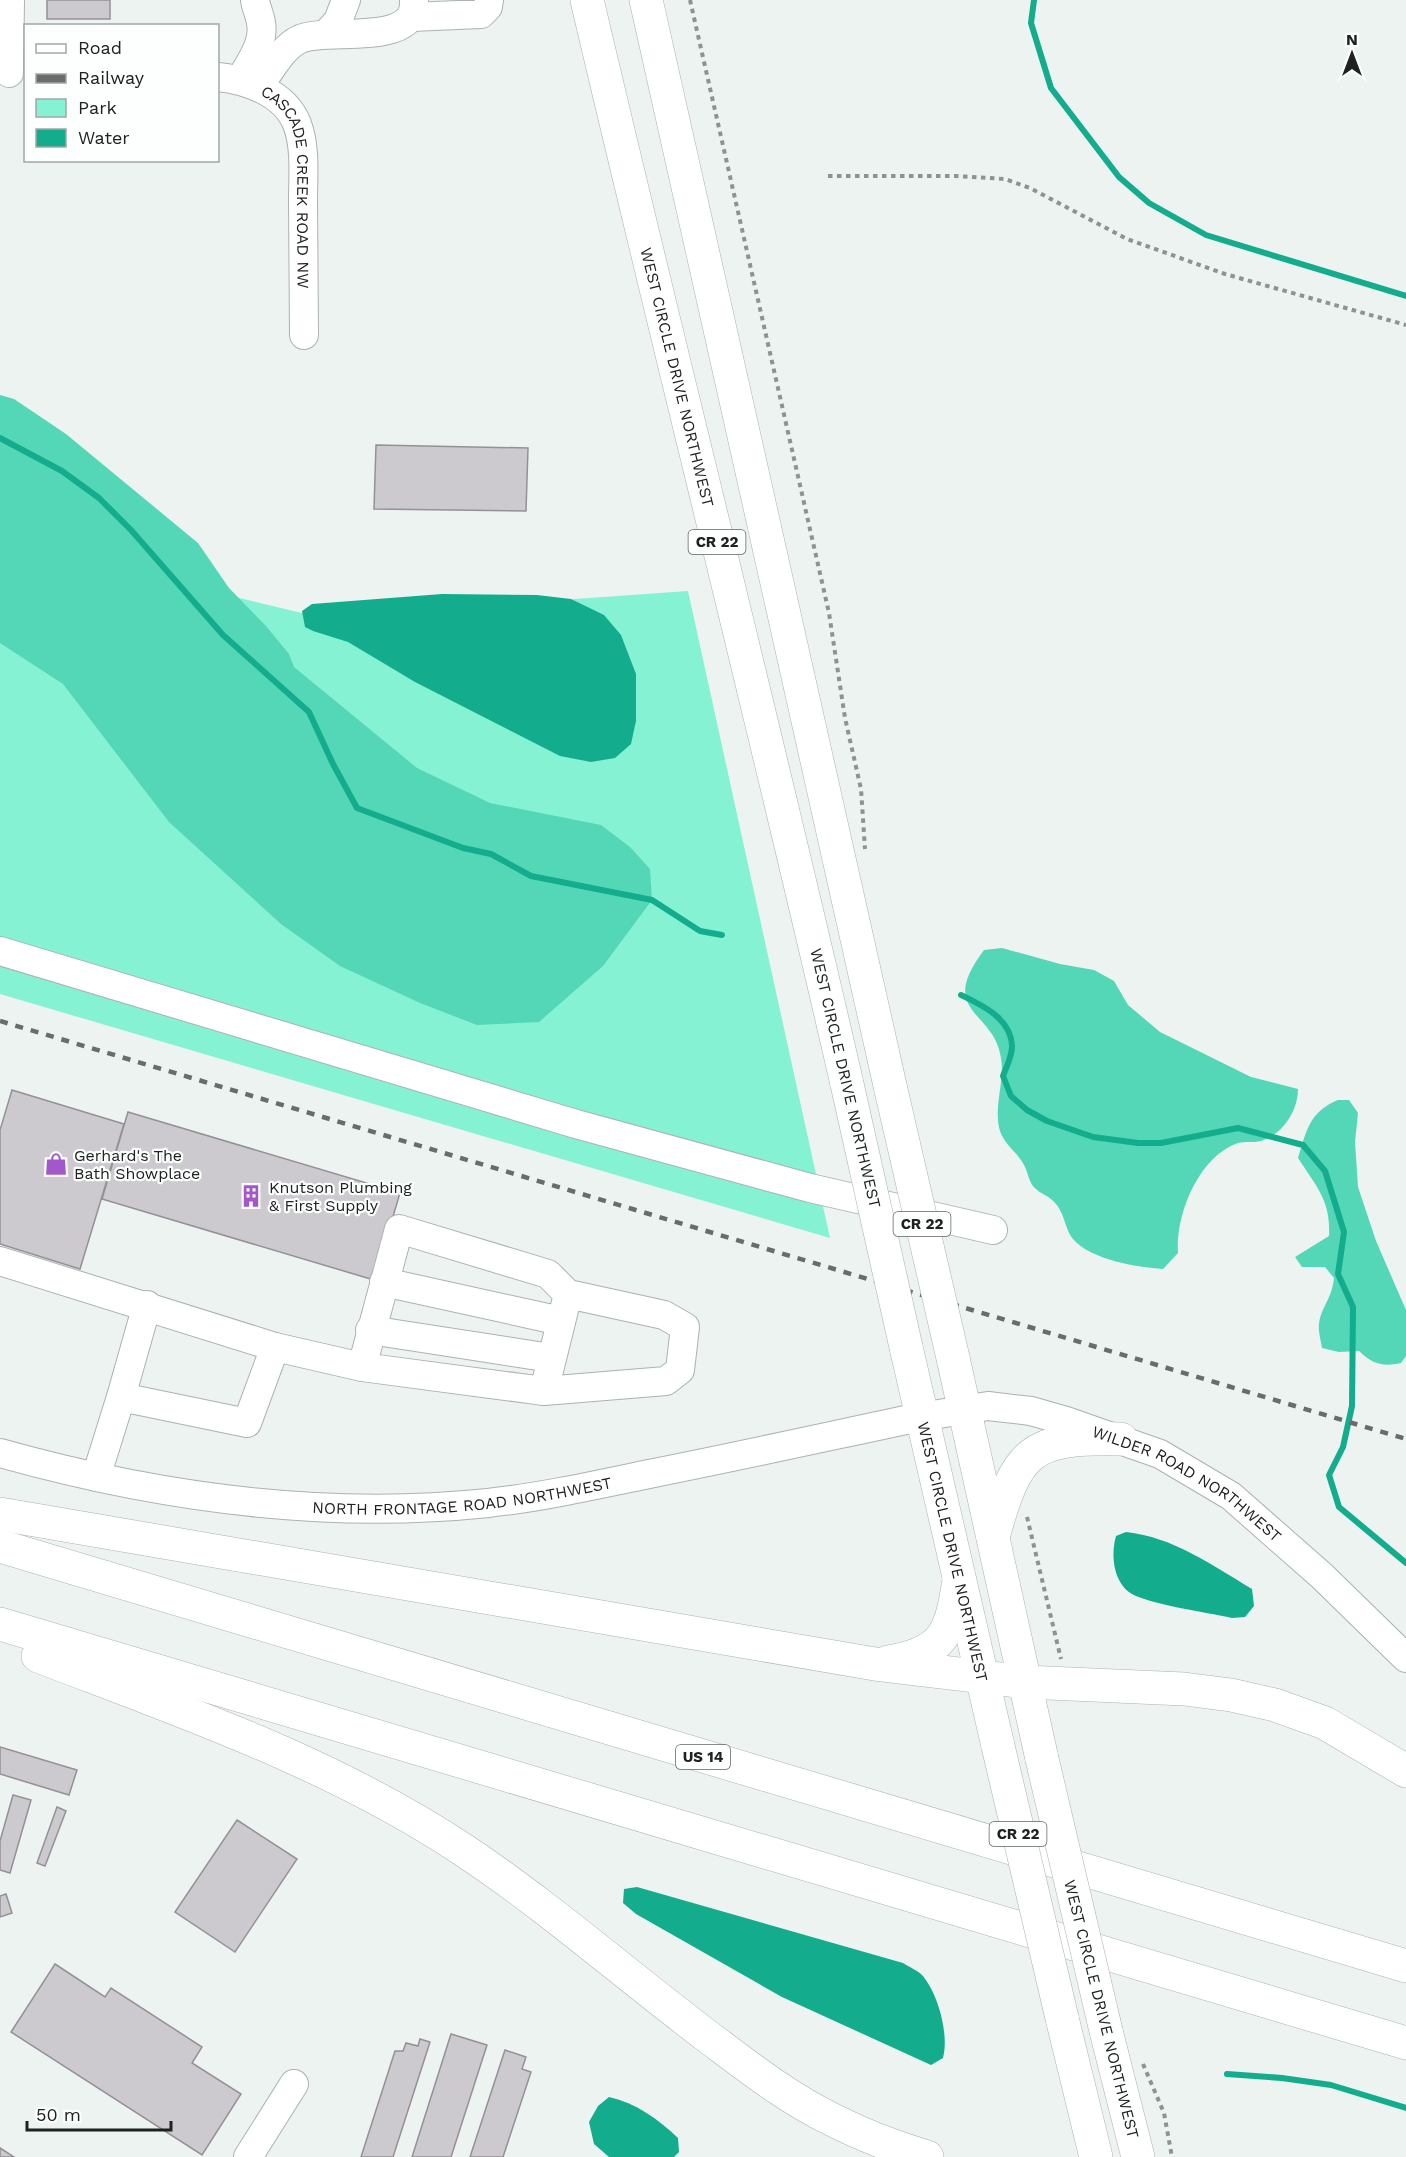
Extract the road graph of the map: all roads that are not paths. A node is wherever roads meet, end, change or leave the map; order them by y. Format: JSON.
{"nodes":[{"id":1,"x":10,"y":0,"type":"edge"},
{"id":2,"x":346,"y":0,"type":"edge"},
{"id":3,"x":489,"y":0,"type":"edge"},
{"id":4,"x":587,"y":0,"type":"edge"},
{"id":5,"x":646,"y":0,"type":"edge"},
{"id":6,"x":412,"y":8,"type":"edge"},
{"id":7,"x":257,"y":10,"type":"edge"},
{"id":8,"x":316,"y":35,"type":"junction"},
{"id":9,"x":11,"y":73,"type":"edge"},
{"id":10,"x":238,"y":81,"type":"edge"},
{"id":11,"x":304,"y":335,"type":"dead end"},
{"id":12,"x":0,"y":951,"type":"edge"},
{"id":13,"x":993,"y":1230,"type":"dead end"},
{"id":14,"x":0,"y":1261,"type":"edge"},
{"id":15,"x":384,"y":1282,"type":"junction"},
{"id":16,"x":147,"y":1305,"type":"junction"},
{"id":17,"x":564,"y":1307,"type":"junction"},
{"id":18,"x":370,"y":1329,"type":"junction"},
{"id":19,"x":275,"y":1347,"type":"junction"},
{"id":20,"x":551,"y":1358,"type":"junction"},
{"id":21,"x":362,"y":1367,"type":"junction"},
{"id":22,"x":544,"y":1391,"type":"junction"},
{"id":23,"x":121,"y":1397,"type":"junction"},
{"id":24,"x":963,"y":1409,"type":"junction"},
{"id":25,"x":920,"y":1417,"type":"junction"},
{"id":26,"x":1121,"y":1439,"type":"junction"},
{"id":27,"x":0,"y":1453,"type":"edge"},
{"id":28,"x":96,"y":1477,"type":"junction"},
{"id":29,"x":0,"y":1514,"type":"edge"},
{"id":30,"x":992,"y":1539,"type":"junction"},
{"id":31,"x":0,"y":1546,"type":"edge"},
{"id":32,"x":958,"y":1581,"type":"junction"},
{"id":33,"x":0,"y":1624,"type":"edge"},
{"id":34,"x":0,"y":1642,"type":"edge"},
{"id":35,"x":1406,"y":1658,"type":"edge"},
{"id":36,"x":875,"y":1664,"type":"junction"},
{"id":37,"x":982,"y":1678,"type":"junction"},
{"id":38,"x":1025,"y":1682,"type":"junction"},
{"id":39,"x":1406,"y":1770,"type":"edge"},
{"id":40,"x":1406,"y":1966,"type":"edge"},
{"id":41,"x":1406,"y":2043,"type":"edge"},
{"id":42,"x":294,"y":2084,"type":"dead end"},
{"id":43,"x":248,"y":2157,"type":"edge"},
{"id":44,"x":927,"y":2157,"type":"edge"},
{"id":45,"x":1096,"y":2157,"type":"edge"},
{"id":46,"x":1138,"y":2157,"type":"edge"}],
"edges":[{"from":1,"to":9,"type":"street"},
{"from":2,"to":8,"type":"street"},
{"from":3,"to":6,"type":"street"},
{"from":4,"to":25,"type":"main road","name":"WEST CIRCLE DRIVE NORTHWEST","number":"CR 22","bridge":true},
{"from":5,"to":24,"type":"main road","name":"WEST CIRCLE DRIVE NORTHWEST","number":"CR 22","bridge":true},
{"from":6,"to":8,"type":"street"},
{"from":7,"to":8,"type":"street"},
{"from":7,"to":10,"type":"street"},
{"from":8,"to":10,"type":"street"},
{"from":10,"to":11,"type":"street","name":"CASCADE CREEK ROAD NW"},
{"from":12,"to":13,"type":"street"},
{"from":14,"to":16,"type":"street"},
{"from":15,"to":17,"type":"street"},
{"from":15,"to":17,"type":"street"},
{"from":15,"to":18,"type":"street"},
{"from":16,"to":19,"type":"street"},
{"from":16,"to":23,"type":"street"},
{"from":17,"to":20,"type":"street"},
{"from":17,"to":22,"type":"street"},
{"from":18,"to":20,"type":"street"},
{"from":18,"to":21,"type":"street"},
{"from":19,"to":21,"type":"street"},
{"from":19,"to":23,"type":"street"},
{"from":20,"to":22,"type":"street"},
{"from":21,"to":22,"type":"street"},
{"from":23,"to":28,"type":"street"},
{"from":24,"to":25,"type":"street","name":"WILDER ROAD NORTHWEST"},
{"from":24,"to":26,"type":"street","name":"WILDER ROAD NORTHWEST"},
{"from":24,"to":30,"type":"main road","name":"WEST CIRCLE DRIVE NORTHWEST","number":"CR 22"},
{"from":25,"to":28,"type":"street","name":"NORTH FRONTAGE ROAD NORTHWEST"},
{"from":25,"to":32,"type":"main road","name":"WEST CIRCLE DRIVE NORTHWEST","number":"CR 22"},
{"from":26,"to":30,"type":"main road"},
{"from":26,"to":35,"type":"street","name":"WILDER ROAD NORTHWEST"},
{"from":27,"to":28,"type":"street","name":"NORTH FRONTAGE ROAD NORTHWEST"},
{"from":29,"to":36,"type":"main road"},
{"from":30,"to":38,"type":"main road","name":"WEST CIRCLE DRIVE NORTHWEST","number":"CR 22"},
{"from":31,"to":40,"type":"main road","number":"US 14"},
{"from":32,"to":36,"type":"main road"},
{"from":32,"to":37,"type":"main road","name":"WEST CIRCLE DRIVE NORTHWEST","number":"CR 22"},
{"from":33,"to":41,"type":"main road"},
{"from":34,"to":44,"type":"main road"},
{"from":36,"to":37,"type":"main road"},
{"from":37,"to":38,"type":"main road"},
{"from":37,"to":45,"type":"main road","name":"WEST CIRCLE DRIVE NORTHWEST","number":"CR 22","bridge":true},
{"from":38,"to":39,"type":"main road"},
{"from":38,"to":46,"type":"main road","name":"WEST CIRCLE DRIVE NORTHWEST","number":"CR 22","bridge":true},
{"from":42,"to":43,"type":"street"}]}
